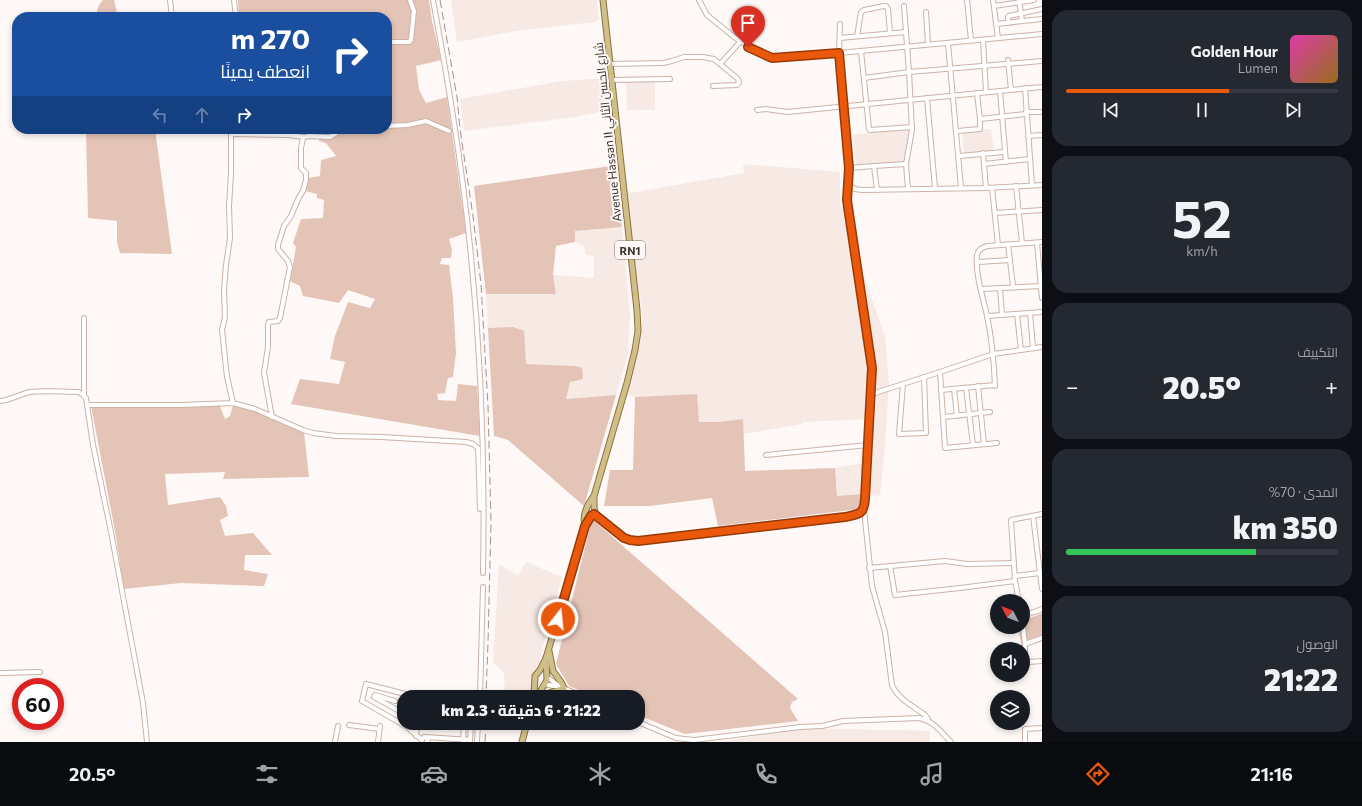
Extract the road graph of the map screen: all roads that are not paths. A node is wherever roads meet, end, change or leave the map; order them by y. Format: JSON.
{"nodes":[{"id":1,"x":170,"y":0,"type":"edge"},
{"id":2,"x":234,"y":0,"type":"edge"},
{"id":3,"x":410,"y":0,"type":"edge"},
{"id":4,"x":433,"y":0,"type":"edge"},
{"id":5,"x":603,"y":0,"type":"edge"},
{"id":6,"x":699,"y":0,"type":"edge"},
{"id":7,"x":967,"y":0,"type":"edge"},
{"id":8,"x":993,"y":0,"type":"edge"},
{"id":9,"x":1034,"y":0,"type":"edge"},
{"id":10,"x":1019,"y":1,"type":"edge"},
{"id":11,"x":904,"y":6,"type":"dead end"},
{"id":12,"x":994,"y":6,"type":"junction"},
{"id":13,"x":1042,"y":9,"type":"edge"},
{"id":14,"x":171,"y":12,"type":"edge"},
{"id":15,"x":235,"y":12,"type":"edge"},
{"id":16,"x":926,"y":12,"type":"dead end"},
{"id":17,"x":1021,"y":13,"type":"junction"},
{"id":18,"x":1042,"y":19,"type":"edge"},
{"id":19,"x":1022,"y":21,"type":"junction"},
{"id":20,"x":1008,"y":22,"type":"junction"},
{"id":21,"x":840,"y":24,"type":"dead end"},
{"id":22,"x":996,"y":24,"type":"junction"},
{"id":23,"x":906,"y":32,"type":"junction"},
{"id":24,"x":890,"y":33,"type":"junction"},
{"id":25,"x":1042,"y":34,"type":"edge"},
{"id":26,"x":857,"y":36,"type":"junction"},
{"id":27,"x":840,"y":38,"type":"junction"},
{"id":28,"x":998,"y":38,"type":"junction"},
{"id":29,"x":971,"y":40,"type":"junction"},
{"id":30,"x":983,"y":40,"type":"junction"},
{"id":31,"x":392,"y":42,"type":"edge"},
{"id":32,"x":740,"y":42,"type":"junction"},
{"id":33,"x":948,"y":43,"type":"junction"},
{"id":34,"x":928,"y":44,"type":"junction"},
{"id":35,"x":907,"y":46,"type":"junction"},
{"id":36,"x":861,"y":51,"type":"junction"},
{"id":37,"x":839,"y":53,"type":"junction"},
{"id":38,"x":1042,"y":61,"type":"edge"},
{"id":39,"x":1008,"y":62,"type":"junction"},
{"id":40,"x":610,"y":64,"type":"junction"},
{"id":41,"x":720,"y":64,"type":"junction"},
{"id":42,"x":985,"y":65,"type":"junction"},
{"id":43,"x":950,"y":70,"type":"junction"},
{"id":44,"x":909,"y":72,"type":"junction"},
{"id":45,"x":864,"y":78,"type":"junction"},
{"id":46,"x":670,"y":79,"type":"dead end"},
{"id":47,"x":612,"y":80,"type":"junction"},
{"id":48,"x":713,"y":86,"type":"dead end"},
{"id":49,"x":1042,"y":87,"type":"edge"},
{"id":50,"x":1025,"y":88,"type":"junction"},
{"id":51,"x":1011,"y":90,"type":"junction"},
{"id":52,"x":1000,"y":91,"type":"junction"},
{"id":53,"x":986,"y":92,"type":"junction"},
{"id":54,"x":977,"y":93,"type":"junction"},
{"id":55,"x":954,"y":96,"type":"junction"},
{"id":56,"x":927,"y":98,"type":"junction"},
{"id":57,"x":911,"y":100,"type":"junction"},
{"id":58,"x":866,"y":104,"type":"junction"},
{"id":59,"x":844,"y":106,"type":"junction"},
{"id":60,"x":757,"y":110,"type":"dead end"},
{"id":61,"x":1042,"y":112,"type":"edge"},
{"id":62,"x":1026,"y":113,"type":"junction"},
{"id":63,"x":1001,"y":117,"type":"junction"},
{"id":64,"x":980,"y":119,"type":"junction"},
{"id":65,"x":392,"y":126,"type":"edge"},
{"id":66,"x":912,"y":127,"type":"junction"},
{"id":67,"x":449,"y":131,"type":"dead end"},
{"id":68,"x":957,"y":131,"type":"junction"},
{"id":69,"x":231,"y":134,"type":"edge"},
{"id":70,"x":274,"y":134,"type":"edge"},
{"id":71,"x":334,"y":134,"type":"edge"},
{"id":72,"x":1042,"y":135,"type":"edge"},
{"id":73,"x":1028,"y":136,"type":"junction"},
{"id":74,"x":304,"y":137,"type":"junction"},
{"id":75,"x":1004,"y":152,"type":"junction"},
{"id":76,"x":982,"y":153,"type":"junction"},
{"id":77,"x":959,"y":156,"type":"junction"},
{"id":78,"x":1030,"y":159,"type":"junction"},
{"id":79,"x":1006,"y":162,"type":"junction"},
{"id":80,"x":906,"y":164,"type":"junction"},
{"id":81,"x":984,"y":164,"type":"junction"},
{"id":82,"x":874,"y":166,"type":"junction"},
{"id":83,"x":849,"y":168,"type":"junction"},
{"id":84,"x":848,"y":183,"type":"junction"},
{"id":85,"x":1042,"y":184,"type":"edge"},
{"id":86,"x":1032,"y":185,"type":"junction"},
{"id":87,"x":1016,"y":186,"type":"junction"},
{"id":88,"x":935,"y":188,"type":"junction"},
{"id":89,"x":961,"y":188,"type":"junction"},
{"id":90,"x":986,"y":188,"type":"junction"},
{"id":91,"x":992,"y":188,"type":"junction"},
{"id":92,"x":908,"y":189,"type":"junction"},
{"id":93,"x":877,"y":190,"type":"junction"},
{"id":94,"x":1042,"y":210,"type":"edge"},
{"id":95,"x":1019,"y":211,"type":"junction"},
{"id":96,"x":995,"y":213,"type":"junction"},
{"id":97,"x":1040,"y":242,"type":"edge"},
{"id":98,"x":1022,"y":243,"type":"junction"},
{"id":99,"x":1008,"y":244,"type":"junction"},
{"id":100,"x":998,"y":245,"type":"junction"},
{"id":101,"x":1010,"y":260,"type":"junction"},
{"id":102,"x":978,"y":262,"type":"junction"},
{"id":103,"x":1013,"y":286,"type":"junction"},
{"id":104,"x":1041,"y":286,"type":"edge"},
{"id":105,"x":1000,"y":288,"type":"junction"},
{"id":106,"x":981,"y":289,"type":"junction"},
{"id":107,"x":1042,"y":298,"type":"edge"},
{"id":108,"x":1042,"y":312,"type":"edge"},
{"id":109,"x":1030,"y":313,"type":"junction"},
{"id":110,"x":1017,"y":314,"type":"junction"},
{"id":111,"x":1002,"y":315,"type":"junction"},
{"id":112,"x":988,"y":316,"type":"junction"},
{"id":113,"x":84,"y":318,"type":"dead end"},
{"id":114,"x":1042,"y":347,"type":"edge"},
{"id":115,"x":1033,"y":348,"type":"junction"},
{"id":116,"x":1021,"y":350,"type":"junction"},
{"id":117,"x":994,"y":354,"type":"junction"},
{"id":118,"x":940,"y":372,"type":"junction"},
{"id":119,"x":924,"y":377,"type":"junction"},
{"id":120,"x":903,"y":384,"type":"junction"},
{"id":121,"x":978,"y":386,"type":"junction"},
{"id":122,"x":966,"y":388,"type":"junction"},
{"id":123,"x":954,"y":389,"type":"junction"},
{"id":124,"x":941,"y":390,"type":"junction"},
{"id":125,"x":872,"y":394,"type":"junction"},
{"id":126,"x":84,"y":395,"type":"junction"},
{"id":127,"x":0,"y":401,"type":"edge"},
{"id":128,"x":233,"y":404,"type":"junction"},
{"id":129,"x":88,"y":406,"type":"junction"},
{"id":130,"x":990,"y":412,"type":"dead end"},
{"id":131,"x":981,"y":413,"type":"junction"},
{"id":132,"x":969,"y":414,"type":"junction"},
{"id":133,"x":957,"y":416,"type":"junction"},
{"id":134,"x":272,"y":417,"type":"junction"},
{"id":135,"x":943,"y":417,"type":"junction"},
{"id":136,"x":997,"y":442,"type":"dead end"},
{"id":137,"x":984,"y":444,"type":"junction"},
{"id":138,"x":868,"y":445,"type":"junction"},
{"id":139,"x":973,"y":445,"type":"junction"},
{"id":140,"x":766,"y":455,"type":"dead end"},
{"id":141,"x":591,"y":506,"type":"junction"},
{"id":142,"x":480,"y":509,"type":"dead end"},
{"id":143,"x":864,"y":509,"type":"junction"},
{"id":144,"x":585,"y":514,"type":"junction"},
{"id":145,"x":1042,"y":514,"type":"edge"},
{"id":146,"x":593,"y":515,"type":"junction"},
{"id":147,"x":1033,"y":516,"type":"junction"},
{"id":148,"x":585,"y":526,"type":"junction"},
{"id":149,"x":1014,"y":563,"type":"junction"},
{"id":150,"x":890,"y":566,"type":"junction"},
{"id":151,"x":869,"y":568,"type":"junction"},
{"id":152,"x":1041,"y":572,"type":"edge"},
{"id":153,"x":483,"y":573,"type":"dead end"},
{"id":154,"x":1015,"y":579,"type":"junction"},
{"id":155,"x":483,"y":587,"type":"dead end"},
{"id":156,"x":1042,"y":589,"type":"edge"},
{"id":157,"x":1017,"y":594,"type":"edge"},
{"id":158,"x":1042,"y":609,"type":"edge"},
{"id":159,"x":1030,"y":613,"type":"edge"},
{"id":160,"x":1042,"y":638,"type":"edge"},
{"id":161,"x":1030,"y":642,"type":"edge"},
{"id":162,"x":549,"y":650,"type":"junction"},
{"id":163,"x":546,"y":658,"type":"junction"},
{"id":164,"x":1042,"y":661,"type":"edge"},
{"id":165,"x":1030,"y":662,"type":"edge"},
{"id":166,"x":40,"y":672,"type":"dead end"},
{"id":167,"x":538,"y":672,"type":"junction"},
{"id":168,"x":0,"y":674,"type":"edge"},
{"id":169,"x":547,"y":676,"type":"junction"},
{"id":170,"x":535,"y":682,"type":"junction"},
{"id":171,"x":544,"y":684,"type":"junction"},
{"id":172,"x":562,"y":687,"type":"junction"},
{"id":173,"x":480,"y":690,"type":"edge"},
{"id":174,"x":535,"y":690,"type":"edge"},
{"id":175,"x":540,"y":690,"type":"edge"},
{"id":176,"x":556,"y":690,"type":"edge"},
{"id":177,"x":569,"y":690,"type":"edge"},
{"id":178,"x":397,"y":692,"type":"edge"},
{"id":179,"x":397,"y":695,"type":"edge"},
{"id":180,"x":395,"y":701,"type":"junction"},
{"id":181,"x":394,"y":708,"type":"junction"},
{"id":182,"x":397,"y":710,"type":"edge"},
{"id":183,"x":397,"y":721,"type":"edge"},
{"id":184,"x":929,"y":721,"type":"junction"},
{"id":185,"x":349,"y":725,"type":"dead end"},
{"id":186,"x":645,"y":725,"type":"edge"},
{"id":187,"x":338,"y":726,"type":"dead end"},
{"id":188,"x":1042,"y":728,"type":"edge"},
{"id":189,"x":410,"y":730,"type":"edge"},
{"id":190,"x":416,"y":730,"type":"edge"},
{"id":191,"x":464,"y":730,"type":"edge"},
{"id":192,"x":471,"y":730,"type":"edge"},
{"id":193,"x":478,"y":730,"type":"edge"},
{"id":194,"x":525,"y":730,"type":"edge"},
{"id":195,"x":416,"y":736,"type":"junction"},
{"id":196,"x":427,"y":740,"type":"edge"},
{"id":197,"x":422,"y":741,"type":"edge"},
{"id":198,"x":463,"y":741,"type":"edge"},
{"id":199,"x":470,"y":741,"type":"edge"},
{"id":200,"x":148,"y":742,"type":"edge"},
{"id":201,"x":335,"y":742,"type":"edge"},
{"id":202,"x":378,"y":742,"type":"edge"},
{"id":203,"x":477,"y":742,"type":"edge"},
{"id":204,"x":522,"y":742,"type":"edge"},
{"id":205,"x":951,"y":742,"type":"edge"},
{"id":206,"x":1025,"y":742,"type":"edge"}],
"edges":[{"from":1,"to":14,"type":"street"},
{"from":2,"to":15,"type":"street"},
{"from":3,"to":31,"type":"street"},
{"from":4,"to":153,"type":"street"},
{"from":5,"to":40,"type":"main road","name":"Avenue Hassan II شارع الحسن الثاني","number":"RN1"},
{"from":6,"to":32,"type":"street"},
{"from":7,"to":29,"type":"street"},
{"from":8,"to":12,"type":"street"},
{"from":9,"to":10,"type":"street"},
{"from":10,"to":12,"type":"street"},
{"from":10,"to":17,"type":"street"},
{"from":11,"to":23,"type":"street"},
{"from":12,"to":22,"type":"street"},
{"from":13,"to":17,"type":"street"},
{"from":16,"to":34,"type":"street"},
{"from":17,"to":19,"type":"street"},
{"from":17,"to":20,"type":"street"},
{"from":18,"to":19,"type":"street"},
{"from":19,"to":20,"type":"street"},
{"from":20,"to":22,"type":"street"},
{"from":21,"to":27,"type":"street"},
{"from":22,"to":28,"type":"street"},
{"from":23,"to":24,"type":"street"},
{"from":23,"to":35,"type":"street"},
{"from":24,"to":26,"type":"street"},
{"from":24,"to":26,"type":"street"},
{"from":25,"to":28,"type":"street"},
{"from":26,"to":27,"type":"street"},
{"from":27,"to":37,"type":"street"},
{"from":28,"to":30,"type":"street"},
{"from":29,"to":30,"type":"street"},
{"from":29,"to":33,"type":"street"},
{"from":30,"to":42,"type":"street"},
{"from":32,"to":37,"type":"street"},
{"from":32,"to":41,"type":"street"},
{"from":33,"to":34,"type":"street"},
{"from":33,"to":43,"type":"street"},
{"from":34,"to":35,"type":"street"},
{"from":35,"to":36,"type":"street"},
{"from":35,"to":44,"type":"street"},
{"from":36,"to":37,"type":"street"},
{"from":36,"to":45,"type":"street"},
{"from":37,"to":59,"type":"street"},
{"from":38,"to":39,"type":"street"},
{"from":39,"to":42,"type":"street"},
{"from":39,"to":51,"type":"street"},
{"from":40,"to":41,"type":"street"},
{"from":40,"to":47,"type":"main road","name":"Avenue Hassan II شارع الحسن الثاني","number":"RN1"},
{"from":41,"to":48,"type":"street"},
{"from":42,"to":43,"type":"street"},
{"from":42,"to":53,"type":"street"},
{"from":43,"to":44,"type":"street"},
{"from":43,"to":55,"type":"street"},
{"from":44,"to":45,"type":"street"},
{"from":44,"to":57,"type":"street"},
{"from":45,"to":58,"type":"street"},
{"from":46,"to":47,"type":"street"},
{"from":47,"to":141,"type":"main road","name":"Avenue Hassan II شارع الحسن الثاني","number":"RN1"},
{"from":49,"to":50,"type":"street"},
{"from":50,"to":51,"type":"street"},
{"from":50,"to":62,"type":"street"},
{"from":51,"to":52,"type":"street"},
{"from":52,"to":53,"type":"street"},
{"from":52,"to":63,"type":"street"},
{"from":53,"to":54,"type":"street"},
{"from":54,"to":55,"type":"street"},
{"from":54,"to":64,"type":"street"},
{"from":55,"to":56,"type":"street"},
{"from":55,"to":68,"type":"street"},
{"from":56,"to":57,"type":"street"},
{"from":56,"to":88,"type":"street"},
{"from":57,"to":58,"type":"street"},
{"from":57,"to":66,"type":"street"},
{"from":58,"to":59,"type":"street"},
{"from":58,"to":66,"type":"street"},
{"from":59,"to":60,"type":"street"},
{"from":59,"to":83,"type":"street"},
{"from":61,"to":62,"type":"street"},
{"from":62,"to":63,"type":"street"},
{"from":62,"to":73,"type":"street"},
{"from":63,"to":64,"type":"street"},
{"from":63,"to":75,"type":"street"},
{"from":64,"to":68,"type":"street"},
{"from":65,"to":67,"type":"street"},
{"from":66,"to":80,"type":"street"},
{"from":68,"to":77,"type":"street"},
{"from":69,"to":128,"type":"street"},
{"from":70,"to":74,"type":"street"},
{"from":71,"to":74,"type":"street"},
{"from":72,"to":73,"type":"street"},
{"from":73,"to":78,"type":"street"},
{"from":74,"to":134,"type":"street"},
{"from":75,"to":76,"type":"street"},
{"from":75,"to":79,"type":"street"},
{"from":76,"to":77,"type":"street"},
{"from":76,"to":81,"type":"street"},
{"from":77,"to":89,"type":"street"},
{"from":78,"to":79,"type":"street"},
{"from":78,"to":86,"type":"street"},
{"from":79,"to":81,"type":"street"},
{"from":80,"to":82,"type":"street"},
{"from":80,"to":92,"type":"street"},
{"from":81,"to":90,"type":"street"},
{"from":82,"to":83,"type":"street"},
{"from":82,"to":93,"type":"street"},
{"from":83,"to":84,"type":"street"},
{"from":84,"to":93,"type":"street"},
{"from":84,"to":125,"type":"street"},
{"from":85,"to":86,"type":"street"},
{"from":86,"to":87,"type":"street"},
{"from":87,"to":91,"type":"street"},
{"from":87,"to":95,"type":"street"},
{"from":88,"to":89,"type":"street"},
{"from":88,"to":92,"type":"street"},
{"from":89,"to":90,"type":"street"},
{"from":90,"to":91,"type":"street"},
{"from":91,"to":96,"type":"street"},
{"from":92,"to":93,"type":"street"},
{"from":94,"to":95,"type":"street"},
{"from":95,"to":96,"type":"street"},
{"from":95,"to":98,"type":"street"},
{"from":96,"to":100,"type":"street"},
{"from":97,"to":98,"type":"street"},
{"from":97,"to":104,"type":"street"},
{"from":98,"to":99,"type":"street"},
{"from":99,"to":100,"type":"street"},
{"from":99,"to":101,"type":"street"},
{"from":100,"to":102,"type":"street"},
{"from":101,"to":102,"type":"street"},
{"from":101,"to":103,"type":"street"},
{"from":102,"to":106,"type":"street"},
{"from":103,"to":104,"type":"street"},
{"from":103,"to":105,"type":"street"},
{"from":104,"to":107,"type":"street"},
{"from":105,"to":106,"type":"street"},
{"from":105,"to":111,"type":"street"},
{"from":106,"to":112,"type":"street"},
{"from":108,"to":109,"type":"street"},
{"from":109,"to":110,"type":"street"},
{"from":109,"to":115,"type":"street"},
{"from":110,"to":111,"type":"street"},
{"from":110,"to":116,"type":"street"},
{"from":111,"to":112,"type":"street"},
{"from":112,"to":117,"type":"street"},
{"from":113,"to":126,"type":"street"},
{"from":114,"to":115,"type":"street"},
{"from":115,"to":116,"type":"street"},
{"from":116,"to":117,"type":"street"},
{"from":117,"to":118,"type":"street"},
{"from":117,"to":121,"type":"street"},
{"from":118,"to":119,"type":"street"},
{"from":118,"to":124,"type":"street"},
{"from":119,"to":120,"type":"street"},
{"from":119,"to":120,"type":"street"},
{"from":120,"to":125,"type":"street"},
{"from":121,"to":122,"type":"street"},
{"from":121,"to":131,"type":"street"},
{"from":122,"to":123,"type":"street"},
{"from":122,"to":132,"type":"street"},
{"from":123,"to":124,"type":"street"},
{"from":123,"to":133,"type":"street"},
{"from":124,"to":135,"type":"street"},
{"from":125,"to":138,"type":"street"},
{"from":126,"to":127,"type":"street"},
{"from":126,"to":129,"type":"street"},
{"from":128,"to":129,"type":"street"},
{"from":128,"to":134,"type":"street"},
{"from":129,"to":200,"type":"street"},
{"from":130,"to":131,"type":"street"},
{"from":131,"to":132,"type":"street"},
{"from":131,"to":137,"type":"street"},
{"from":132,"to":133,"type":"street"},
{"from":132,"to":139,"type":"street"},
{"from":133,"to":135,"type":"street"},
{"from":134,"to":142,"type":"street"},
{"from":135,"to":139,"type":"street"},
{"from":136,"to":137,"type":"street"},
{"from":137,"to":139,"type":"street"},
{"from":138,"to":140,"type":"street"},
{"from":138,"to":143,"type":"street"},
{"from":141,"to":144,"type":"main road"},
{"from":141,"to":146,"type":"main road"},
{"from":143,"to":146,"type":"street"},
{"from":143,"to":151,"type":"street"},
{"from":144,"to":146,"type":"main road"},
{"from":144,"to":148,"type":"main road"},
{"from":145,"to":147,"type":"street"},
{"from":146,"to":148,"type":"main road"},
{"from":147,"to":149,"type":"street"},
{"from":147,"to":152,"type":"street"},
{"from":148,"to":162,"type":"main road"},
{"from":149,"to":150,"type":"street"},
{"from":149,"to":154,"type":"street"},
{"from":150,"to":151,"type":"street"},
{"from":150,"to":154,"type":"street"},
{"from":151,"to":184,"type":"street"},
{"from":152,"to":154,"type":"street"},
{"from":152,"to":156,"type":"street"},
{"from":154,"to":157,"type":"street"},
{"from":155,"to":173,"type":"street"},
{"from":158,"to":159,"type":"street"},
{"from":160,"to":161,"type":"street"},
{"from":162,"to":163,"type":"main road"},
{"from":162,"to":172,"type":"main road"},
{"from":163,"to":167,"type":"main road"},
{"from":163,"to":169,"type":"main road"},
{"from":164,"to":165,"type":"street"},
{"from":166,"to":168,"type":"street"},
{"from":167,"to":169,"type":"main road"},
{"from":167,"to":170,"type":"main road"},
{"from":169,"to":171,"type":"main road"},
{"from":169,"to":172,"type":"street"},
{"from":170,"to":171,"type":"main road"},
{"from":170,"to":174,"type":"main road"},
{"from":171,"to":172,"type":"street"},
{"from":171,"to":175,"type":"main road"},
{"from":172,"to":176,"type":"main road"},
{"from":172,"to":177,"type":"street"},
{"from":178,"to":183,"type":"street"},
{"from":179,"to":180,"type":"street"},
{"from":180,"to":181,"type":"street"},
{"from":180,"to":181,"type":"street"},
{"from":181,"to":182,"type":"street"},
{"from":184,"to":186,"type":"street"},
{"from":184,"to":205,"type":"street"},
{"from":185,"to":202,"type":"street"},
{"from":187,"to":201,"type":"street"},
{"from":188,"to":206,"type":"street"},
{"from":189,"to":195,"type":"street"},
{"from":190,"to":195,"type":"street"},
{"from":191,"to":198,"type":"street"},
{"from":192,"to":199,"type":"street"},
{"from":193,"to":203,"type":"street"},
{"from":194,"to":204,"type":"main road"},
{"from":195,"to":197,"type":"street"},
{"from":196,"to":197,"type":"street"},
{"from":196,"to":198,"type":"street"},
{"from":198,"to":199,"type":"street"}]}
